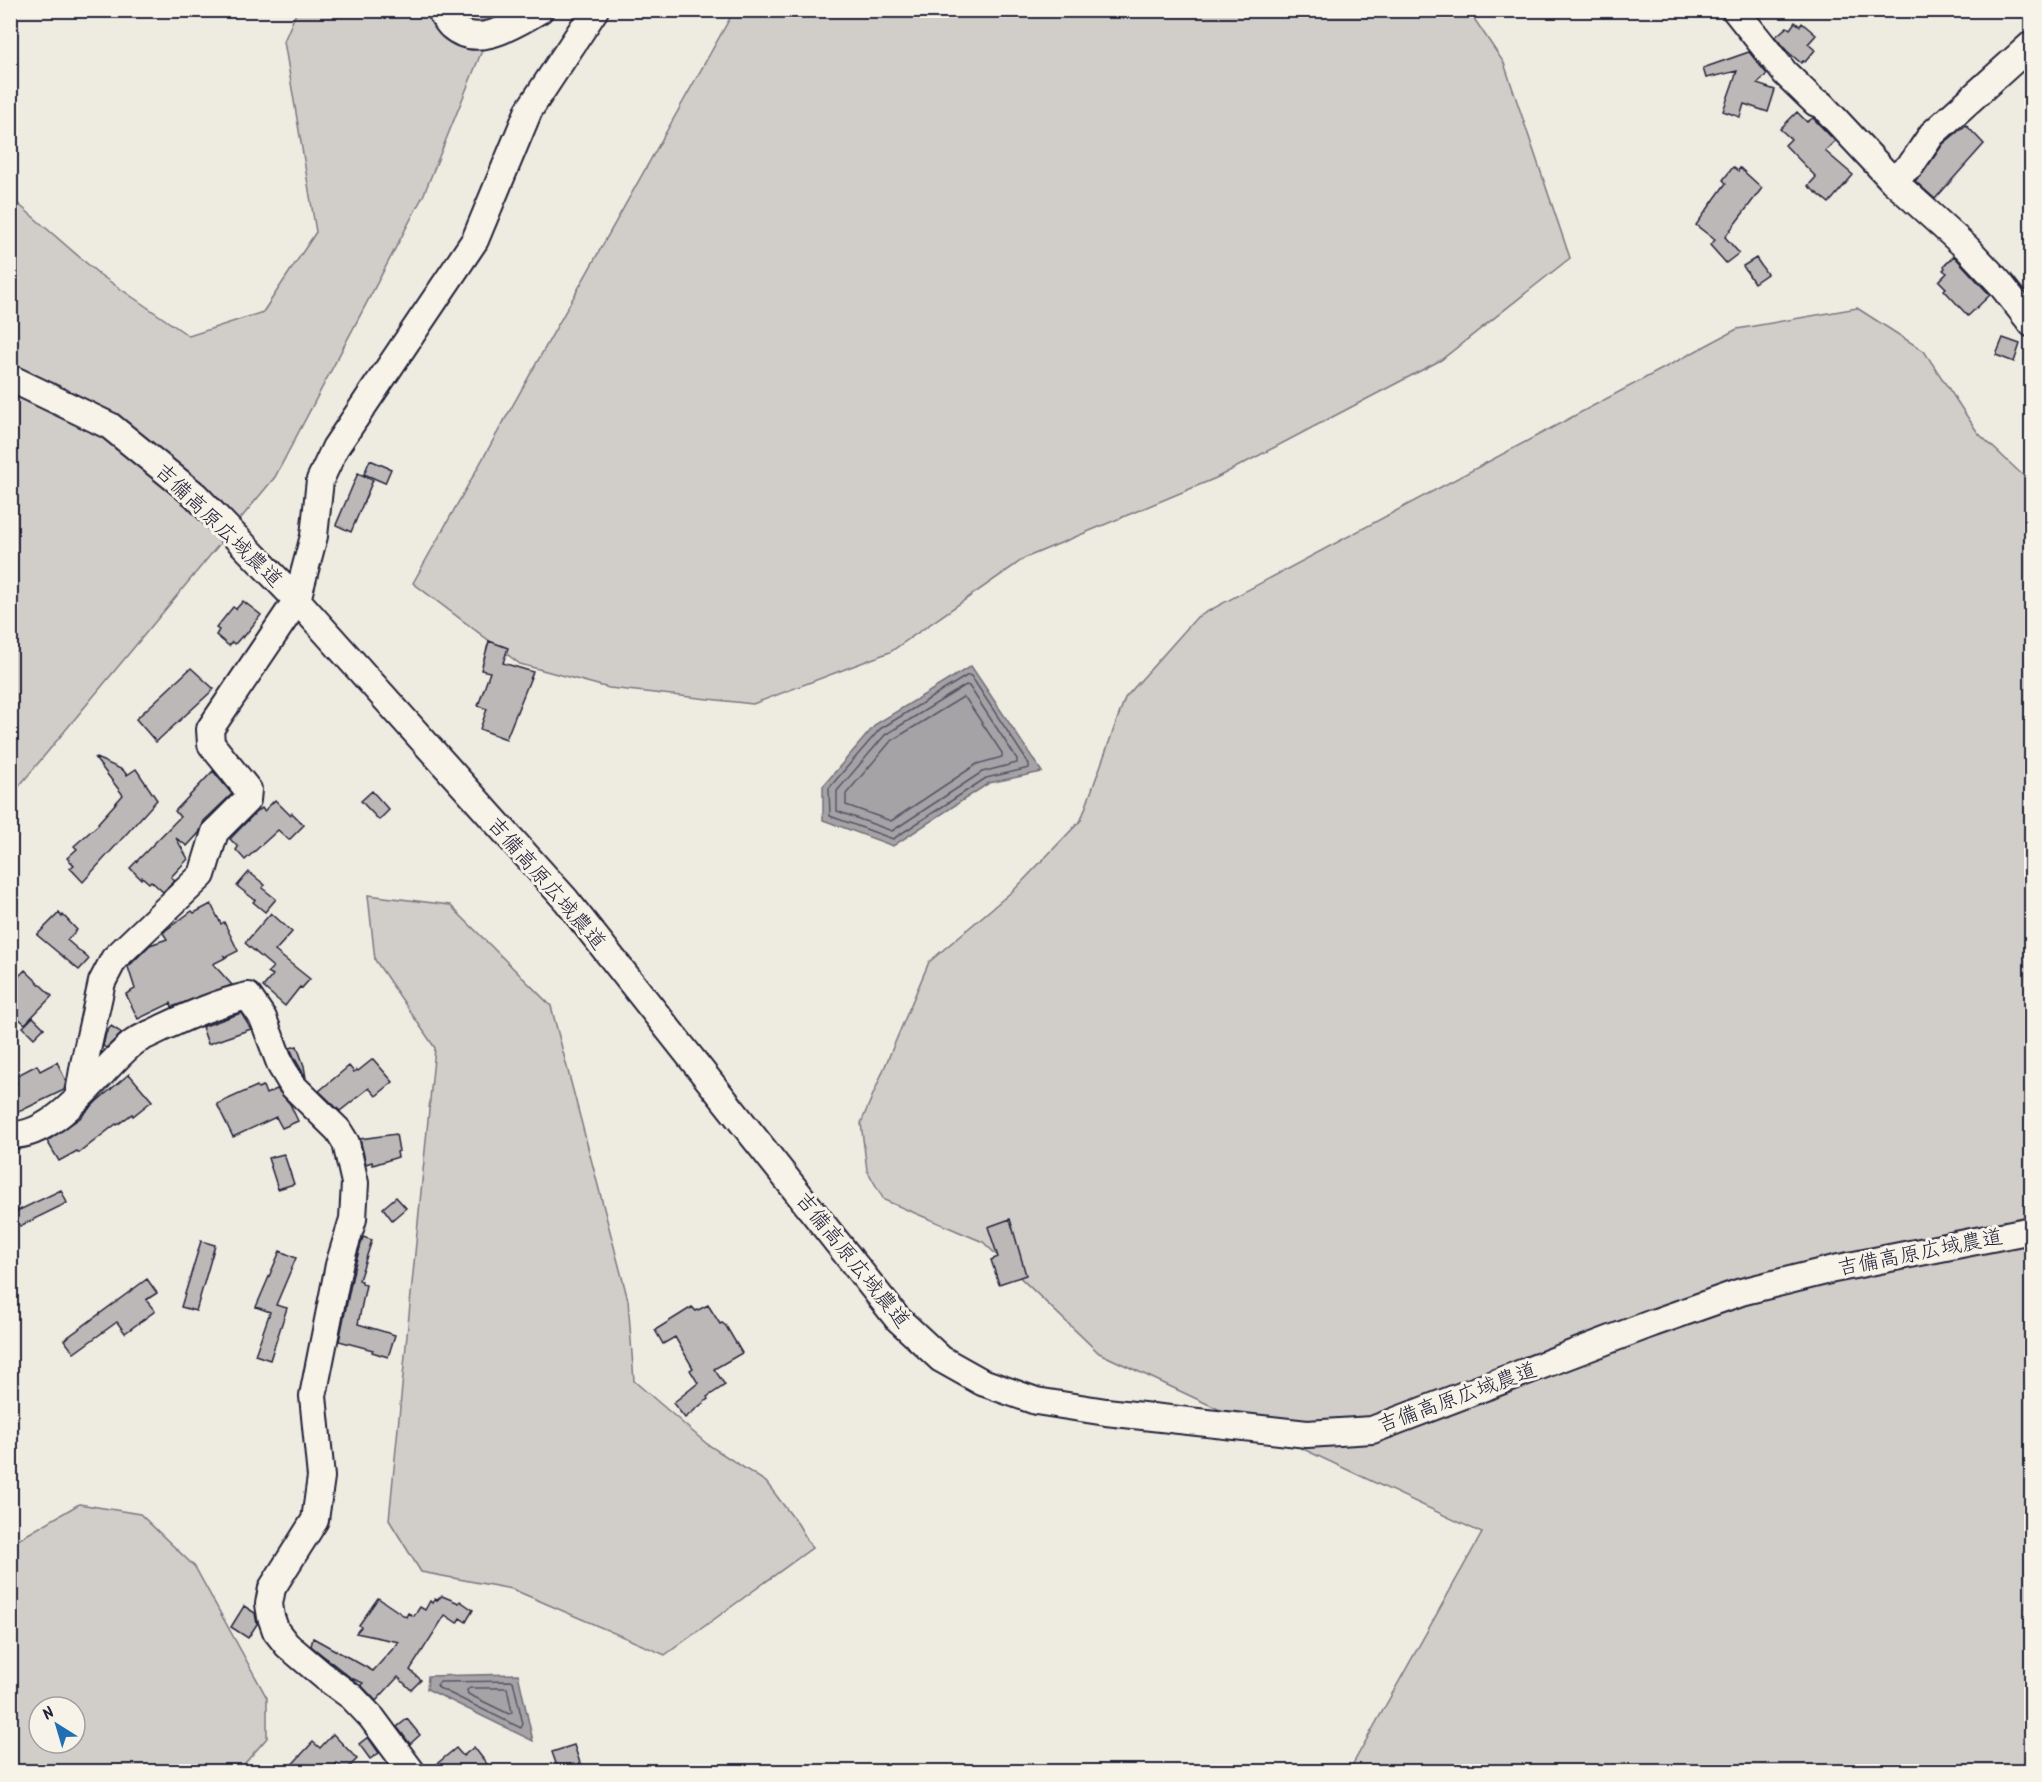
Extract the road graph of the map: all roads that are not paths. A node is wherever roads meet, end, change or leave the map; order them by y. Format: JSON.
{"nodes":[{"id":1,"x":440,"y":10,"type":"edge"},
{"id":2,"x":540,"y":10,"type":"edge"},
{"id":3,"x":595,"y":10,"type":"edge"},
{"id":4,"x":1735,"y":10,"type":"edge"},
{"id":5,"x":2031,"y":44,"type":"edge"},
{"id":6,"x":1892,"y":180,"type":"junction"},
{"id":7,"x":2031,"y":324,"type":"edge"},
{"id":8,"x":10,"y":378,"type":"edge"},
{"id":9,"x":297,"y":600,"type":"junction"},
{"id":10,"x":78,"y":1099,"type":"junction"},
{"id":11,"x":10,"y":1135,"type":"edge"},
{"id":12,"x":2031,"y":1230,"type":"edge"},
{"id":13,"x":412,"y":1772,"type":"edge"}],
"edges":[{"from":1,"to":2,"type":"street"},
{"from":3,"to":9,"type":"street"},
{"from":4,"to":6,"type":"street"},
{"from":5,"to":6,"type":"street"},
{"from":6,"to":7,"type":"street"},
{"from":8,"to":9,"type":"street","name":"吉備高原広域農道"},
{"from":9,"to":10,"type":"street"},
{"from":9,"to":12,"type":"street","name":"吉備高原広域農道"},
{"from":10,"to":11,"type":"street"},
{"from":10,"to":13,"type":"street"}]}
